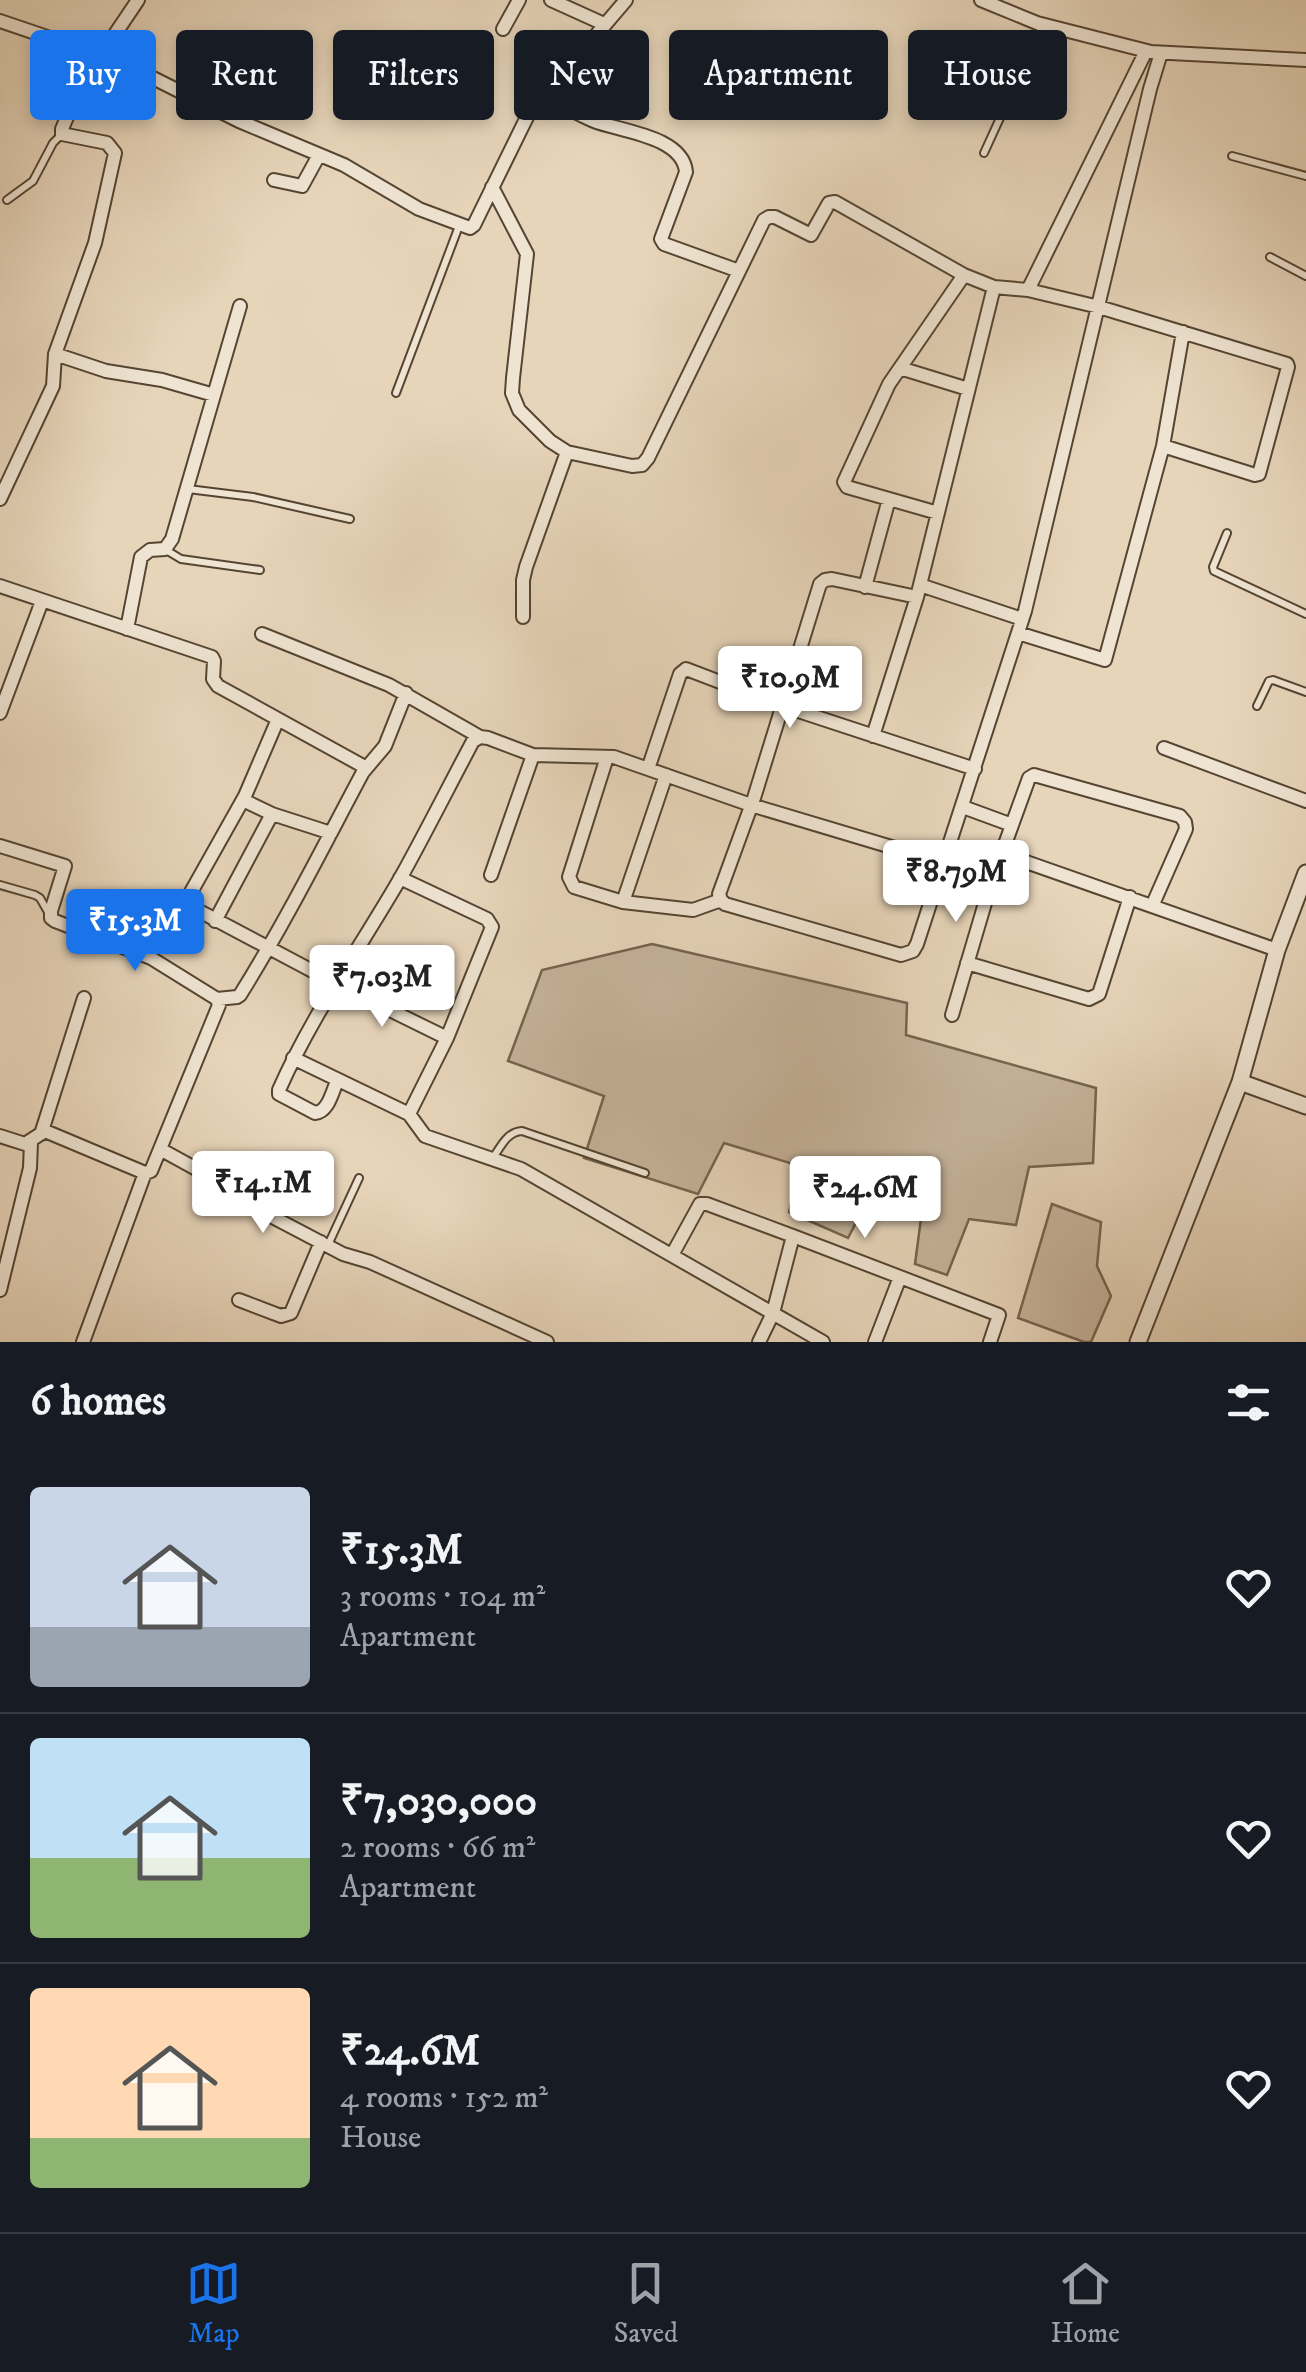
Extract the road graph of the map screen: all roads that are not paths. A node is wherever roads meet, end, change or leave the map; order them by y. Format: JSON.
{"nodes":[{"id":1,"x":138,"y":0,"type":"edge"},
{"id":2,"x":519,"y":0,"type":"edge"},
{"id":3,"x":551,"y":0,"type":"edge"},
{"id":4,"x":625,"y":0,"type":"edge"},
{"id":5,"x":981,"y":0,"type":"edge"},
{"id":6,"x":0,"y":21,"type":"edge"},
{"id":7,"x":604,"y":24,"type":"junction"},
{"id":8,"x":1043,"y":24,"type":"junction"},
{"id":9,"x":503,"y":29,"type":"dead end"},
{"id":10,"x":115,"y":30,"type":"edge"},
{"id":11,"x":599,"y":30,"type":"edge"},
{"id":12,"x":30,"y":31,"type":"edge"},
{"id":13,"x":1146,"y":51,"type":"junction"},
{"id":14,"x":1161,"y":53,"type":"junction"},
{"id":15,"x":1306,"y":60,"type":"edge"},
{"id":16,"x":156,"y":80,"type":"edge"},
{"id":17,"x":67,"y":120,"type":"edge"},
{"id":18,"x":526,"y":120,"type":"edge"},
{"id":19,"x":592,"y":120,"type":"edge"},
{"id":20,"x":62,"y":134,"type":"junction"},
{"id":21,"x":984,"y":154,"type":"dead end"},
{"id":22,"x":320,"y":155,"type":"junction"},
{"id":23,"x":1232,"y":156,"type":"dead end"},
{"id":24,"x":1306,"y":176,"type":"edge"},
{"id":25,"x":274,"y":180,"type":"dead end"},
{"id":26,"x":492,"y":187,"type":"junction"},
{"id":27,"x":7,"y":200,"type":"dead end"},
{"id":28,"x":460,"y":224,"type":"junction"},
{"id":29,"x":1270,"y":256,"type":"dead end"},
{"id":30,"x":739,"y":271,"type":"junction"},
{"id":31,"x":964,"y":276,"type":"junction"},
{"id":32,"x":1306,"y":276,"type":"edge"},
{"id":33,"x":994,"y":287,"type":"junction"},
{"id":34,"x":1028,"y":290,"type":"junction"},
{"id":35,"x":240,"y":306,"type":"dead end"},
{"id":36,"x":1099,"y":307,"type":"junction"},
{"id":37,"x":1183,"y":332,"type":"junction"},
{"id":38,"x":55,"y":354,"type":"junction"},
{"id":39,"x":900,"y":368,"type":"junction"},
{"id":40,"x":968,"y":388,"type":"junction"},
{"id":41,"x":396,"y":393,"type":"dead end"},
{"id":42,"x":214,"y":394,"type":"junction"},
{"id":43,"x":1162,"y":446,"type":"junction"},
{"id":44,"x":567,"y":452,"type":"junction"},
{"id":45,"x":187,"y":488,"type":"junction"},
{"id":46,"x":0,"y":499,"type":"edge"},
{"id":47,"x":889,"y":499,"type":"junction"},
{"id":48,"x":938,"y":513,"type":"junction"},
{"id":49,"x":350,"y":519,"type":"dead end"},
{"id":50,"x":1227,"y":533,"type":"dead end"},
{"id":51,"x":164,"y":549,"type":"junction"},
{"id":52,"x":260,"y":570,"type":"dead end"},
{"id":53,"x":0,"y":586,"type":"edge"},
{"id":54,"x":865,"y":587,"type":"junction"},
{"id":55,"x":918,"y":591,"type":"junction"},
{"id":56,"x":42,"y":601,"type":"junction"},
{"id":57,"x":1306,"y":614,"type":"edge"},
{"id":58,"x":523,"y":617,"type":"dead end"},
{"id":59,"x":1020,"y":626,"type":"junction"},
{"id":60,"x":127,"y":628,"type":"junction"},
{"id":61,"x":262,"y":634,"type":"dead end"},
{"id":62,"x":1306,"y":692,"type":"edge"},
{"id":63,"x":406,"y":693,"type":"junction"},
{"id":64,"x":783,"y":706,"type":"junction"},
{"id":65,"x":1257,"y":706,"type":"dead end"},
{"id":66,"x":0,"y":713,"type":"edge"},
{"id":67,"x":278,"y":718,"type":"junction"},
{"id":68,"x":874,"y":736,"type":"junction"},
{"id":69,"x":480,"y":738,"type":"junction"},
{"id":70,"x":1164,"y":748,"type":"dead end"},
{"id":71,"x":533,"y":755,"type":"junction"},
{"id":72,"x":607,"y":757,"type":"junction"},
{"id":73,"x":648,"y":769,"type":"junction"},
{"id":74,"x":975,"y":769,"type":"junction"},
{"id":75,"x":364,"y":772,"type":"junction"},
{"id":76,"x":666,"y":775,"type":"junction"},
{"id":77,"x":243,"y":800,"type":"junction"},
{"id":78,"x":1306,"y":801,"type":"edge"},
{"id":79,"x":751,"y":804,"type":"junction"},
{"id":80,"x":963,"y":807,"type":"junction"},
{"id":81,"x":272,"y":814,"type":"junction"},
{"id":82,"x":1012,"y":825,"type":"junction"},
{"id":83,"x":331,"y":832,"type":"junction"},
{"id":84,"x":0,"y":846,"type":"edge"},
{"id":85,"x":1004,"y":852,"type":"junction"},
{"id":86,"x":946,"y":863,"type":"junction"},
{"id":87,"x":1306,"y":873,"type":"edge"},
{"id":88,"x":491,"y":875,"type":"dead end"},
{"id":89,"x":400,"y":878,"type":"junction"},
{"id":90,"x":0,"y":885,"type":"edge"},
{"id":91,"x":1130,"y":897,"type":"junction"},
{"id":92,"x":721,"y":900,"type":"junction"},
{"id":93,"x":623,"y":902,"type":"junction"},
{"id":94,"x":1153,"y":904,"type":"junction"},
{"id":95,"x":52,"y":918,"type":"junction"},
{"id":96,"x":215,"y":921,"type":"junction"},
{"id":97,"x":269,"y":949,"type":"junction"},
{"id":98,"x":1277,"y":950,"type":"junction"},
{"id":99,"x":968,"y":962,"type":"junction"},
{"id":100,"x":335,"y":983,"type":"junction"},
{"id":101,"x":84,"y":998,"type":"dead end"},
{"id":102,"x":218,"y":999,"type":"junction"},
{"id":103,"x":952,"y":1015,"type":"dead end"},
{"id":104,"x":447,"y":1038,"type":"junction"},
{"id":105,"x":293,"y":1058,"type":"junction"},
{"id":106,"x":337,"y":1081,"type":"junction"},
{"id":107,"x":1240,"y":1082,"type":"junction"},
{"id":108,"x":1306,"y":1106,"type":"edge"},
{"id":109,"x":408,"y":1114,"type":"junction"},
{"id":110,"x":42,"y":1131,"type":"junction"},
{"id":111,"x":0,"y":1136,"type":"edge"},
{"id":112,"x":30,"y":1142,"type":"junction"},
{"id":113,"x":160,"y":1149,"type":"junction"},
{"id":114,"x":492,"y":1159,"type":"junction"},
{"id":115,"x":145,"y":1173,"type":"junction"},
{"id":116,"x":645,"y":1173,"type":"dead end"},
{"id":117,"x":358,"y":1178,"type":"dead end"},
{"id":118,"x":793,"y":1236,"type":"junction"},
{"id":119,"x":324,"y":1244,"type":"junction"},
{"id":120,"x":672,"y":1255,"type":"junction"},
{"id":121,"x":900,"y":1277,"type":"junction"},
{"id":122,"x":0,"y":1290,"type":"edge"},
{"id":123,"x":239,"y":1300,"type":"dead end"},
{"id":124,"x":773,"y":1313,"type":"junction"},
{"id":125,"x":83,"y":1342,"type":"edge"},
{"id":126,"x":547,"y":1342,"type":"edge"},
{"id":127,"x":759,"y":1342,"type":"edge"},
{"id":128,"x":823,"y":1342,"type":"edge"},
{"id":129,"x":874,"y":1342,"type":"edge"},
{"id":130,"x":990,"y":1342,"type":"edge"},
{"id":131,"x":1138,"y":1342,"type":"edge"}],
"edges":[{"from":1,"to":10,"type":"street"},
{"from":2,"to":9,"type":"street"},
{"from":3,"to":7,"type":"street"},
{"from":4,"to":7,"type":"street"},
{"from":5,"to":8,"type":"street"},
{"from":6,"to":12,"type":"street"},
{"from":7,"to":11,"type":"street"},
{"from":8,"to":13,"type":"street"},
{"from":8,"to":21,"type":"lane"},
{"from":13,"to":14,"type":"street"},
{"from":13,"to":34,"type":"street"},
{"from":14,"to":15,"type":"street"},
{"from":14,"to":36,"type":"street"},
{"from":16,"to":22,"type":"street"},
{"from":17,"to":20,"type":"street"},
{"from":18,"to":26,"type":"street"},
{"from":19,"to":30,"type":"street"},
{"from":20,"to":27,"type":"lane"},
{"from":20,"to":38,"type":"street"},
{"from":22,"to":25,"type":"street"},
{"from":22,"to":28,"type":"street"},
{"from":23,"to":24,"type":"lane"},
{"from":26,"to":28,"type":"street"},
{"from":26,"to":44,"type":"street"},
{"from":28,"to":41,"type":"lane"},
{"from":29,"to":32,"type":"lane"},
{"from":30,"to":31,"type":"street"},
{"from":30,"to":44,"type":"street"},
{"from":31,"to":33,"type":"street"},
{"from":31,"to":39,"type":"street"},
{"from":33,"to":34,"type":"street"},
{"from":33,"to":40,"type":"street"},
{"from":34,"to":36,"type":"street"},
{"from":35,"to":42,"type":"street"},
{"from":36,"to":37,"type":"street"},
{"from":36,"to":59,"type":"street"},
{"from":37,"to":43,"type":"street"},
{"from":37,"to":43,"type":"street"},
{"from":38,"to":42,"type":"street"},
{"from":38,"to":46,"type":"street"},
{"from":39,"to":40,"type":"street"},
{"from":39,"to":47,"type":"street"},
{"from":40,"to":48,"type":"street"},
{"from":42,"to":45,"type":"street"},
{"from":43,"to":59,"type":"street"},
{"from":44,"to":58,"type":"street"},
{"from":45,"to":49,"type":"lane"},
{"from":45,"to":51,"type":"street"},
{"from":47,"to":48,"type":"street"},
{"from":47,"to":54,"type":"street"},
{"from":48,"to":55,"type":"street"},
{"from":50,"to":57,"type":"lane"},
{"from":51,"to":52,"type":"lane"},
{"from":51,"to":60,"type":"street"},
{"from":53,"to":56,"type":"street"},
{"from":54,"to":55,"type":"street"},
{"from":54,"to":64,"type":"street"},
{"from":55,"to":59,"type":"street"},
{"from":55,"to":68,"type":"street"},
{"from":56,"to":60,"type":"street"},
{"from":56,"to":66,"type":"street"},
{"from":59,"to":74,"type":"street"},
{"from":60,"to":67,"type":"street"},
{"from":61,"to":63,"type":"street"},
{"from":62,"to":65,"type":"lane"},
{"from":63,"to":69,"type":"street"},
{"from":63,"to":75,"type":"street"},
{"from":64,"to":68,"type":"street"},
{"from":64,"to":73,"type":"street"},
{"from":64,"to":79,"type":"street"},
{"from":67,"to":75,"type":"street"},
{"from":67,"to":77,"type":"street"},
{"from":68,"to":74,"type":"street"},
{"from":69,"to":71,"type":"street"},
{"from":69,"to":89,"type":"street"},
{"from":70,"to":78,"type":"street"},
{"from":71,"to":72,"type":"street"},
{"from":71,"to":88,"type":"street"},
{"from":72,"to":73,"type":"street"},
{"from":72,"to":93,"type":"street"},
{"from":73,"to":76,"type":"street"},
{"from":74,"to":80,"type":"street"},
{"from":75,"to":83,"type":"street"},
{"from":76,"to":79,"type":"street"},
{"from":76,"to":93,"type":"street"},
{"from":77,"to":81,"type":"street"},
{"from":77,"to":96,"type":"street"},
{"from":79,"to":86,"type":"street"},
{"from":79,"to":92,"type":"street"},
{"from":80,"to":82,"type":"street"},
{"from":80,"to":86,"type":"street"},
{"from":81,"to":83,"type":"street"},
{"from":81,"to":96,"type":"street"},
{"from":82,"to":85,"type":"street"},
{"from":82,"to":94,"type":"street"},
{"from":83,"to":97,"type":"street"},
{"from":84,"to":95,"type":"street"},
{"from":85,"to":91,"type":"street"},
{"from":85,"to":99,"type":"street"},
{"from":86,"to":92,"type":"street"},
{"from":87,"to":98,"type":"street"},
{"from":89,"to":100,"type":"street"},
{"from":89,"to":104,"type":"street"},
{"from":90,"to":95,"type":"lane"},
{"from":91,"to":94,"type":"street"},
{"from":91,"to":99,"type":"street"},
{"from":92,"to":93,"type":"street"},
{"from":94,"to":98,"type":"street"},
{"from":95,"to":102,"type":"street"},
{"from":96,"to":97,"type":"street"},
{"from":97,"to":100,"type":"street"},
{"from":97,"to":102,"type":"street"},
{"from":98,"to":107,"type":"street"},
{"from":99,"to":103,"type":"street"},
{"from":100,"to":104,"type":"street"},
{"from":100,"to":105,"type":"street"},
{"from":101,"to":110,"type":"street"},
{"from":102,"to":113,"type":"street"},
{"from":104,"to":109,"type":"street"},
{"from":105,"to":106,"type":"street"},
{"from":105,"to":106,"type":"street"},
{"from":106,"to":109,"type":"street"},
{"from":107,"to":108,"type":"street"},
{"from":107,"to":131,"type":"street"},
{"from":109,"to":114,"type":"street"},
{"from":110,"to":112,"type":"street"},
{"from":110,"to":115,"type":"street"},
{"from":111,"to":112,"type":"street"},
{"from":112,"to":122,"type":"street"},
{"from":113,"to":115,"type":"street"},
{"from":113,"to":119,"type":"street"},
{"from":114,"to":116,"type":"lane"},
{"from":114,"to":120,"type":"street"},
{"from":115,"to":125,"type":"street"},
{"from":117,"to":119,"type":"lane"},
{"from":118,"to":120,"type":"street"},
{"from":118,"to":121,"type":"street"},
{"from":118,"to":124,"type":"street"},
{"from":119,"to":123,"type":"street"},
{"from":119,"to":126,"type":"street"},
{"from":120,"to":124,"type":"street"},
{"from":121,"to":129,"type":"street"},
{"from":121,"to":130,"type":"street"},
{"from":124,"to":127,"type":"street"},
{"from":124,"to":128,"type":"street"}]}
